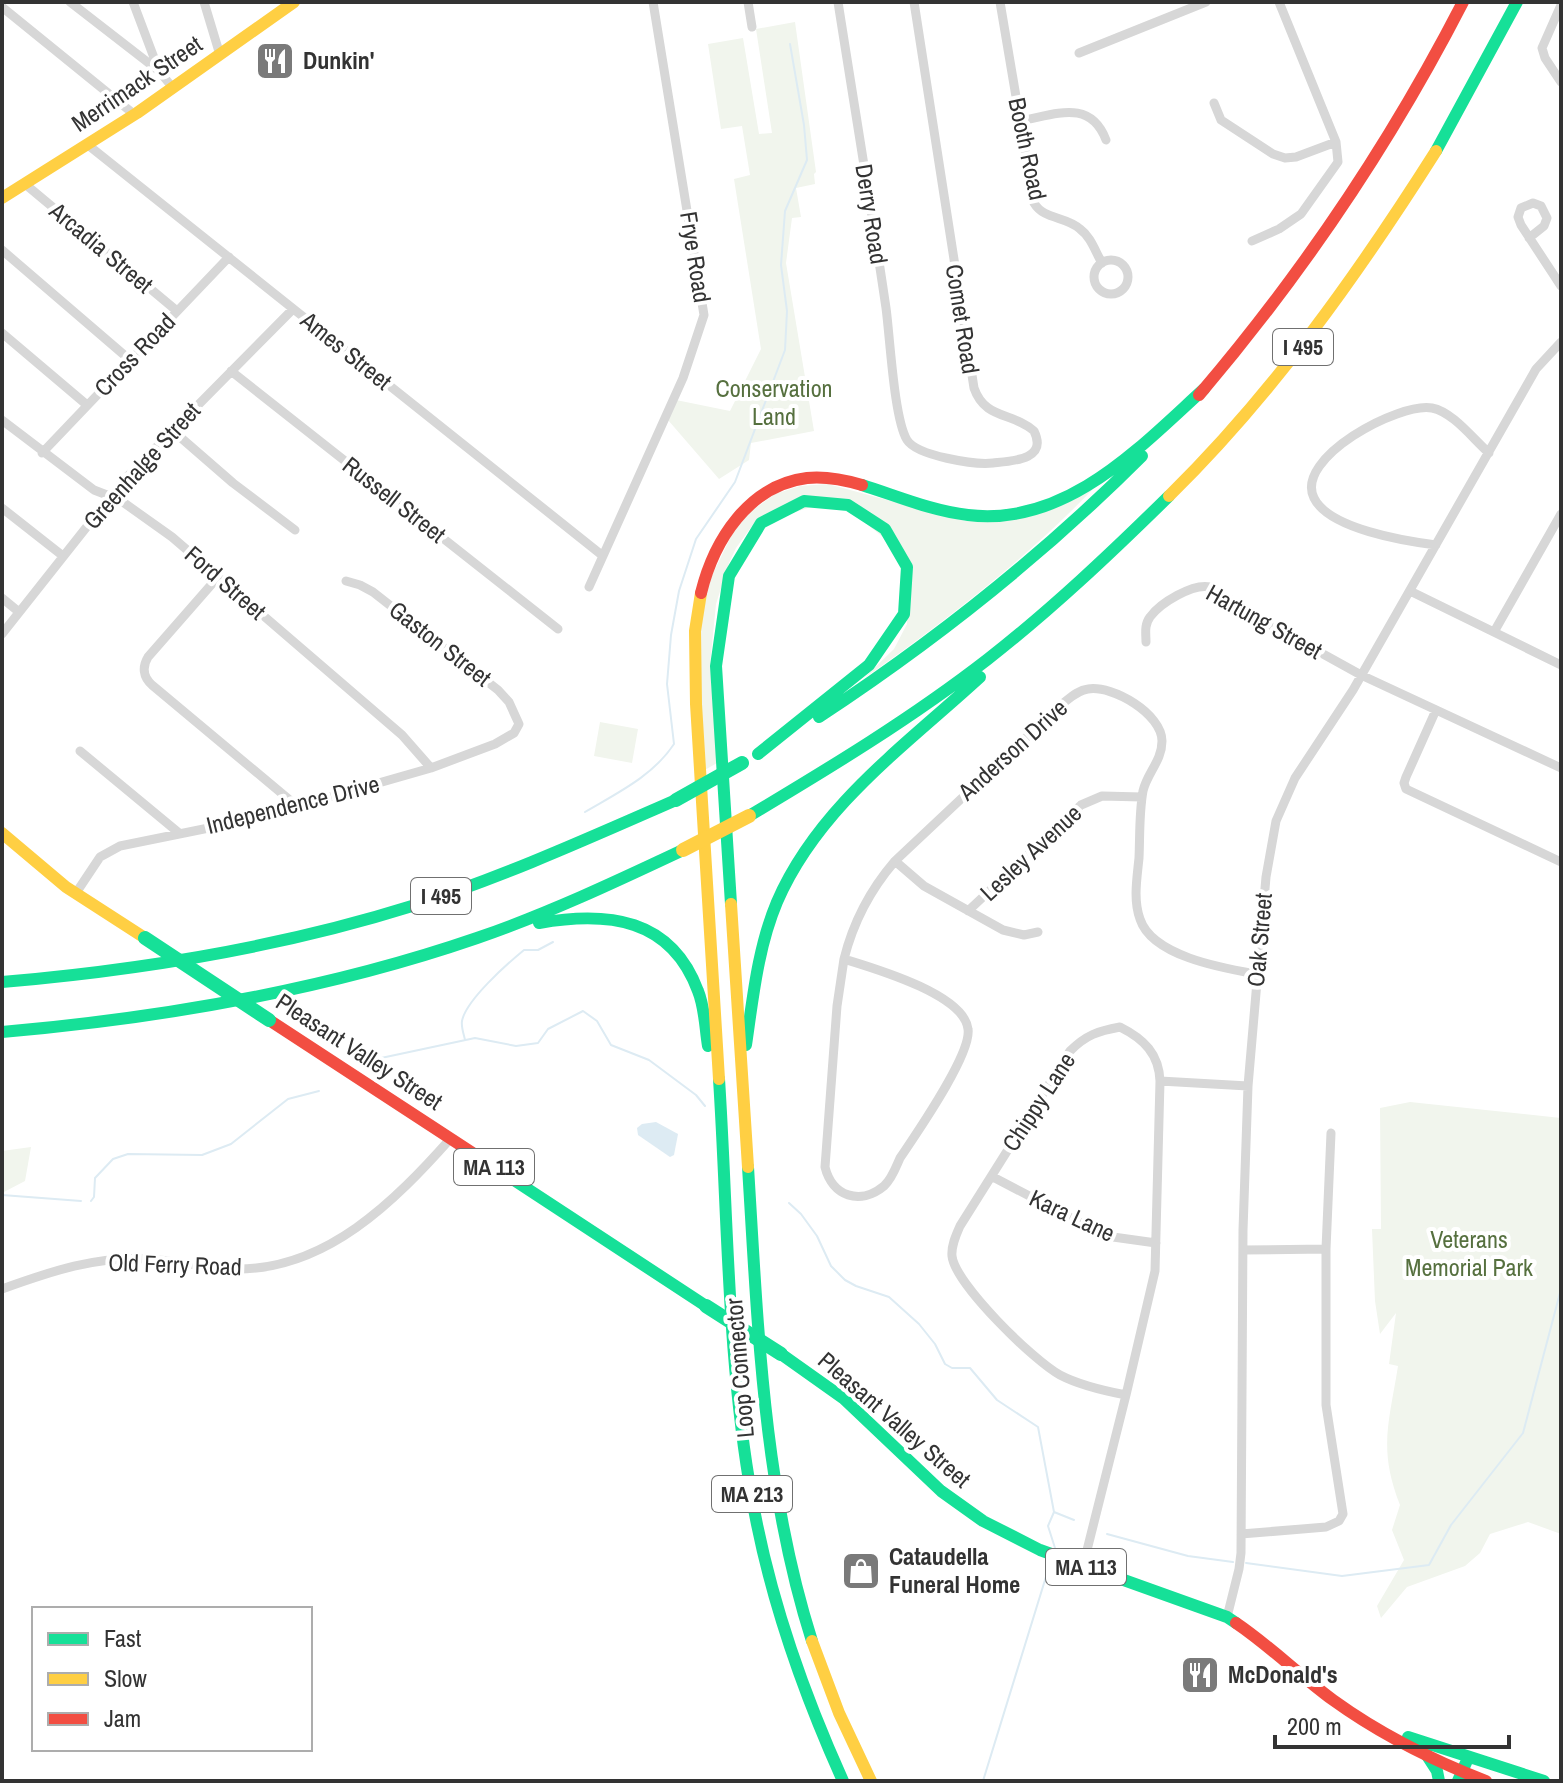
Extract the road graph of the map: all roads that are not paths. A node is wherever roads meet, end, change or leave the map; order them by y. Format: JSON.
{"nodes":[{"id":1,"x":70,"y":2,"type":"edge"},
{"id":2,"x":133,"y":2,"type":"edge"},
{"id":3,"x":204,"y":2,"type":"edge"},
{"id":4,"x":653,"y":2,"type":"edge"},
{"id":5,"x":748,"y":2,"type":"edge"},
{"id":6,"x":838,"y":2,"type":"edge"},
{"id":7,"x":914,"y":2,"type":"edge"},
{"id":8,"x":1000,"y":2,"type":"edge"},
{"id":9,"x":1206,"y":2,"type":"edge"},
{"id":10,"x":1279,"y":2,"type":"edge"},
{"id":11,"x":1463,"y":2,"type":"edge"},
{"id":12,"x":1517,"y":2,"type":"edge"},
{"id":13,"x":290,"y":3,"type":"edge"},
{"id":14,"x":1561,"y":5,"type":"edge"},
{"id":15,"x":2,"y":7,"type":"edge"},
{"id":16,"x":1179,"y":7,"type":"edge"},
{"id":17,"x":752,"y":27,"type":"dead end"},
{"id":18,"x":1079,"y":53,"type":"dead end"},
{"id":19,"x":220,"y":55,"type":"junction"},
{"id":20,"x":159,"y":71,"type":"junction"},
{"id":21,"x":1561,"y":82,"type":"edge"},
{"id":22,"x":173,"y":88,"type":"junction"},
{"id":23,"x":1214,"y":103,"type":"dead end"},
{"id":24,"x":135,"y":115,"type":"junction"},
{"id":25,"x":1019,"y":121,"type":"junction"},
{"id":26,"x":1106,"y":140,"type":"dead end"},
{"id":27,"x":1336,"y":142,"type":"junction"},
{"id":28,"x":88,"y":145,"type":"junction"},
{"id":29,"x":25,"y":184,"type":"junction"},
{"id":30,"x":2,"y":198,"type":"edge"},
{"id":31,"x":1529,"y":238,"type":"dead end"},
{"id":32,"x":1252,"y":241,"type":"dead end"},
{"id":33,"x":2,"y":250,"type":"edge"},
{"id":34,"x":229,"y":257,"type":"junction"},
{"id":35,"x":1102,"y":263,"type":"dead end"},
{"id":36,"x":1561,"y":286,"type":"edge"},
{"id":37,"x":293,"y":309,"type":"junction"},
{"id":38,"x":177,"y":311,"type":"junction"},
{"id":39,"x":2,"y":333,"type":"edge"},
{"id":40,"x":1561,"y":342,"type":"edge"},
{"id":41,"x":130,"y":360,"type":"junction"},
{"id":42,"x":231,"y":371,"type":"junction"},
{"id":43,"x":1204,"y":389,"type":"junction"},
{"id":44,"x":87,"y":405,"type":"junction"},
{"id":45,"x":2,"y":420,"type":"edge"},
{"id":46,"x":901,"y":426,"type":"joint"},
{"id":47,"x":172,"y":430,"type":"junction"},
{"id":48,"x":42,"y":453,"type":"junction"},
{"id":49,"x":1489,"y":453,"type":"junction"},
{"id":50,"x":110,"y":497,"type":"junction"},
{"id":51,"x":2,"y":508,"type":"edge"},
{"id":52,"x":1561,"y":514,"type":"edge"},
{"id":53,"x":295,"y":530,"type":"dead end"},
{"id":54,"x":1436,"y":545,"type":"junction"},
{"id":55,"x":63,"y":556,"type":"junction"},
{"id":56,"x":603,"y":556,"type":"junction"},
{"id":57,"x":218,"y":577,"type":"junction"},
{"id":58,"x":346,"y":581,"type":"dead end"},
{"id":59,"x":589,"y":587,"type":"dead end"},
{"id":60,"x":1410,"y":591,"type":"junction"},
{"id":61,"x":2,"y":598,"type":"edge"},
{"id":62,"x":19,"y":612,"type":"junction"},
{"id":63,"x":558,"y":629,"type":"dead end"},
{"id":64,"x":1494,"y":632,"type":"junction"},
{"id":65,"x":2,"y":634,"type":"edge"},
{"id":66,"x":1019,"y":636,"type":"junction"},
{"id":67,"x":1146,"y":642,"type":"dead end"},
{"id":68,"x":1561,"y":665,"type":"edge"},
{"id":69,"x":1361,"y":675,"type":"junction"},
{"id":70,"x":1436,"y":710,"type":"junction"},
{"id":71,"x":519,"y":724,"type":"joint"},
{"id":72,"x":80,"y":751,"type":"dead end"},
{"id":73,"x":758,"y":754,"type":"junction"},
{"id":74,"x":431,"y":768,"type":"junction"},
{"id":75,"x":1561,"y":768,"type":"edge"},
{"id":76,"x":1142,"y":797,"type":"junction"},
{"id":77,"x":298,"y":807,"type":"junction"},
{"id":78,"x":2,"y":833,"type":"edge"},
{"id":79,"x":179,"y":833,"type":"junction"},
{"id":80,"x":895,"y":861,"type":"junction"},
{"id":81,"x":1561,"y":862,"type":"edge"},
{"id":82,"x":76,"y":893,"type":"junction"},
{"id":83,"x":968,"y":911,"type":"junction"},
{"id":84,"x":1038,"y":932,"type":"dead end"},
{"id":85,"x":476,"y":938,"type":"junction"},
{"id":86,"x":844,"y":959,"type":"junction"},
{"id":87,"x":1256,"y":974,"type":"junction"},
{"id":88,"x":2,"y":982,"type":"edge"},
{"id":89,"x":2,"y":1032,"type":"edge"},
{"id":90,"x":742,"y":1079,"type":"junction"},
{"id":91,"x":1160,"y":1081,"type":"junction"},
{"id":92,"x":1248,"y":1086,"type":"junction"},
{"id":93,"x":1331,"y":1133,"type":"dead end"},
{"id":94,"x":451,"y":1138,"type":"junction"},
{"id":95,"x":993,"y":1177,"type":"junction"},
{"id":96,"x":726,"y":1194,"type":"junction"},
{"id":97,"x":1156,"y":1243,"type":"junction"},
{"id":98,"x":1326,"y":1249,"type":"junction"},
{"id":99,"x":1243,"y":1250,"type":"junction"},
{"id":100,"x":2,"y":1289,"type":"edge"},
{"id":101,"x":1126,"y":1395,"type":"junction"},
{"id":102,"x":1241,"y":1534,"type":"junction"},
{"id":103,"x":1083,"y":1566,"type":"junction"},
{"id":104,"x":1227,"y":1617,"type":"junction"},
{"id":105,"x":1380,"y":1729,"type":"junction"},
{"id":106,"x":1426,"y":1754,"type":"junction"},
{"id":107,"x":1471,"y":1773,"type":"edge"},
{"id":108,"x":843,"y":1781,"type":"edge"},
{"id":109,"x":871,"y":1781,"type":"edge"},
{"id":110,"x":1439,"y":1781,"type":"edge"},
{"id":111,"x":1544,"y":1781,"type":"edge"}],
"edges":[{"from":1,"to":20,"type":"street"},
{"from":2,"to":20,"type":"street"},
{"from":3,"to":19,"type":"street"},
{"from":4,"to":56,"type":"street","name":"Frye Road"},
{"from":5,"to":17,"type":"street"},
{"from":6,"to":46,"type":"street","name":"Derry Road"},
{"from":7,"to":46,"type":"street","name":"Comet Road"},
{"from":8,"to":25,"type":"street","name":"Booth Road"},
{"from":9,"to":16,"type":"street"},
{"from":10,"to":27,"type":"street"},
{"from":11,"to":43,"type":"main road","number":"I 495"},
{"from":12,"to":66,"type":"main road","number":"I 495"},
{"from":13,"to":19,"type":"main road","name":"Merrimack Street"},
{"from":14,"to":21,"type":"street"},
{"from":15,"to":24,"type":"street"},
{"from":16,"to":18,"type":"street"},
{"from":19,"to":22,"type":"main road","name":"Merrimack Street"},
{"from":20,"to":22,"type":"street"},
{"from":22,"to":24,"type":"main road","name":"Merrimack Street"},
{"from":23,"to":27,"type":"street"},
{"from":24,"to":28,"type":"main road","name":"Merrimack Street"},
{"from":25,"to":26,"type":"street"},
{"from":25,"to":35,"type":"street","name":"Booth Road"},
{"from":27,"to":32,"type":"street"},
{"from":28,"to":29,"type":"main road","name":"Merrimack Street"},
{"from":28,"to":34,"type":"street","name":"Ames Street"},
{"from":29,"to":30,"type":"main road","name":"Merrimack Street"},
{"from":29,"to":38,"type":"street","name":"Arcadia Street"},
{"from":31,"to":36,"type":"street"},
{"from":33,"to":41,"type":"street"},
{"from":34,"to":37,"type":"street","name":"Ames Street"},
{"from":34,"to":38,"type":"street","name":"Cross Road"},
{"from":37,"to":42,"type":"street","name":"Greenhalge Street"},
{"from":37,"to":56,"type":"street","name":"Ames Street"},
{"from":38,"to":41,"type":"street","name":"Cross Road"},
{"from":39,"to":44,"type":"street"},
{"from":40,"to":49,"type":"street","name":"Oak Street"},
{"from":41,"to":44,"type":"street","name":"Cross Road"},
{"from":42,"to":47,"type":"street","name":"Greenhalge Street"},
{"from":42,"to":63,"type":"street","name":"Russell Street"},
{"from":43,"to":73,"type":"main road","number":"I 495"},
{"from":43,"to":96,"type":"main road"},
{"from":44,"to":48,"type":"street","name":"Cross Road"},
{"from":45,"to":48,"type":"street","name":"Ford Street"},
{"from":47,"to":50,"type":"street","name":"Greenhalge Street"},
{"from":47,"to":53,"type":"street"},
{"from":48,"to":50,"type":"street","name":"Ford Street"},
{"from":49,"to":54,"type":"street","name":"Oak Street"},
{"from":49,"to":54,"type":"street"},
{"from":50,"to":55,"type":"street","name":"Greenhalge Street"},
{"from":50,"to":57,"type":"street","name":"Ford Street"},
{"from":51,"to":55,"type":"street"},
{"from":52,"to":64,"type":"street"},
{"from":54,"to":60,"type":"street","name":"Oak Street"},
{"from":55,"to":62,"type":"street","name":"Greenhalge Street"},
{"from":56,"to":59,"type":"street","name":"Frye Road"},
{"from":57,"to":74,"type":"street","name":"Ford Street"},
{"from":57,"to":77,"type":"street"},
{"from":58,"to":71,"type":"street","name":"Gaston Street"},
{"from":60,"to":64,"type":"street"},
{"from":60,"to":69,"type":"street","name":"Oak Street"},
{"from":61,"to":62,"type":"street"},
{"from":62,"to":65,"type":"street","name":"Greenhalge Street"},
{"from":64,"to":68,"type":"street"},
{"from":66,"to":85,"type":"main road","number":"I 495","bridge":true},
{"from":66,"to":90,"type":"main road"},
{"from":67,"to":69,"type":"street","name":"Hartung Street"},
{"from":69,"to":70,"type":"street"},
{"from":69,"to":87,"type":"street","name":"Oak Street"},
{"from":70,"to":75,"type":"street"},
{"from":70,"to":81,"type":"street"},
{"from":71,"to":74,"type":"street","name":"Independence Drive"},
{"from":72,"to":79,"type":"street"},
{"from":73,"to":88,"type":"main road","number":"I 495","bridge":true},
{"from":73,"to":90,"type":"main road"},
{"from":74,"to":77,"type":"street","name":"Independence Drive"},
{"from":76,"to":80,"type":"street","name":"Anderson Drive"},
{"from":76,"to":83,"type":"street","name":"Lesley Avenue"},
{"from":76,"to":87,"type":"street","name":"Anderson Drive"},
{"from":77,"to":79,"type":"street","name":"Independence Drive"},
{"from":78,"to":82,"type":"main road","name":"Pleasant Valley Street","number":"MA 113"},
{"from":79,"to":82,"type":"street","name":"Independence Drive"},
{"from":80,"to":83,"type":"street"},
{"from":80,"to":86,"type":"street","name":"Anderson Drive"},
{"from":82,"to":94,"type":"main road","name":"Pleasant Valley Street","number":"MA 113","bridge":true},
{"from":83,"to":84,"type":"street"},
{"from":85,"to":89,"type":"main road","number":"I 495"},
{"from":85,"to":96,"type":"main road"},
{"from":86,"to":86,"type":"street","name":"Anderson Drive"},
{"from":87,"to":92,"type":"street","name":"Oak Street"},
{"from":90,"to":109,"type":"main road","name":"Loop Connector","number":"MA 213"},
{"from":91,"to":92,"type":"street"},
{"from":91,"to":95,"type":"street","name":"Chippy Lane"},
{"from":91,"to":97,"type":"street","name":"Chippy Lane"},
{"from":92,"to":99,"type":"street","name":"Oak Street"},
{"from":93,"to":98,"type":"street"},
{"from":94,"to":100,"type":"street","name":"Old Ferry Road"},
{"from":94,"to":103,"type":"main road","name":"Pleasant Valley Street","number":"MA 113","bridge":true},
{"from":95,"to":97,"type":"street","name":"Kara Lane"},
{"from":95,"to":101,"type":"street","name":"Chippy Lane"},
{"from":96,"to":108,"type":"main road","name":"Loop Connector","number":"MA 213"},
{"from":97,"to":101,"type":"street","name":"Chippy Lane"},
{"from":98,"to":99,"type":"street"},
{"from":98,"to":102,"type":"street"},
{"from":99,"to":102,"type":"street","name":"Oak Street"},
{"from":101,"to":103,"type":"street","name":"Chippy Lane"},
{"from":102,"to":104,"type":"street","name":"Oak Street"},
{"from":103,"to":104,"type":"main road","name":"Pleasant Valley Street","number":"MA 113"},
{"from":104,"to":105,"type":"main road","name":"Pleasant Valley Street","number":"MA 113"},
{"from":105,"to":106,"type":"main road","name":"Pleasant Valley Street","number":"MA 113"},
{"from":105,"to":107,"type":"main road","name":"Pleasant Valley Street","number":"MA 113"},
{"from":106,"to":107,"type":"main road","name":"Pleasant Valley Street","number":"MA 113"},
{"from":106,"to":110,"type":"main road"},
{"from":107,"to":111,"type":"main road","name":"Pleasant Valley Street","number":"MA 113"}]}
